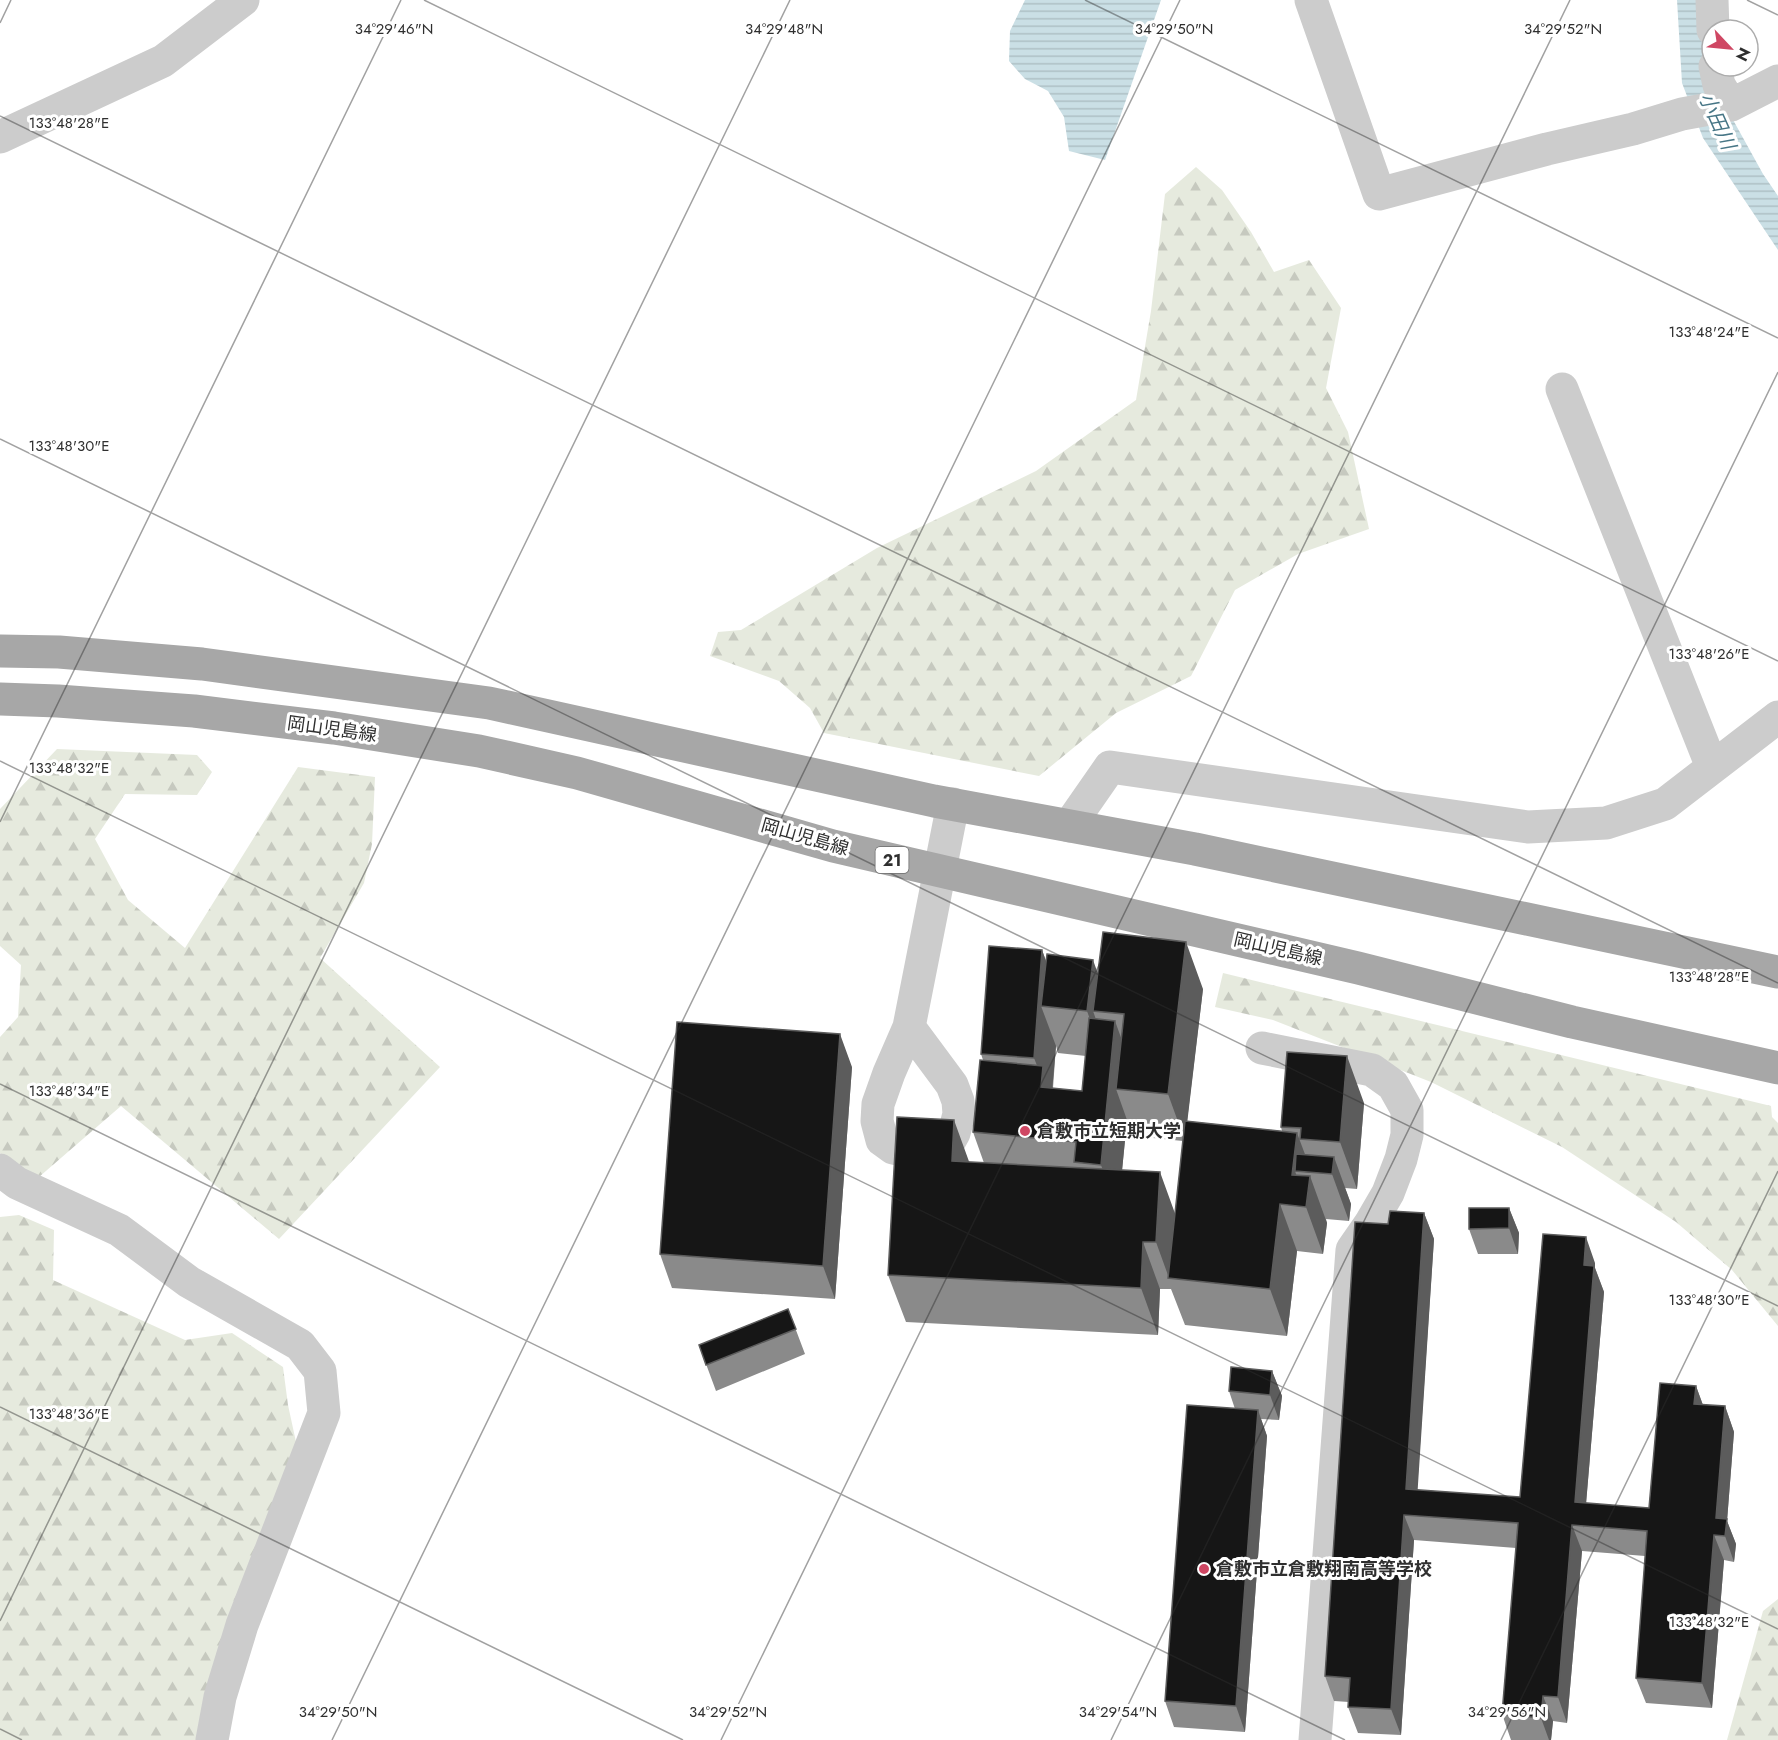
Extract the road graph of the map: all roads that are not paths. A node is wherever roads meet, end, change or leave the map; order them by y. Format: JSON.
{"nodes":[{"id":1,"x":243,"y":0,"type":"edge"},
{"id":2,"x":1311,"y":0,"type":"edge"},
{"id":3,"x":1712,"y":0,"type":"edge"},
{"id":4,"x":1713,"y":18,"type":"edge"},
{"id":5,"x":1718,"y":78,"type":"edge"},
{"id":6,"x":1778,"y":81,"type":"edge"},
{"id":7,"x":1731,"y":105,"type":"junction"},
{"id":8,"x":0,"y":137,"type":"edge"},
{"id":9,"x":1562,"y":389,"type":"dead end"},
{"id":10,"x":0,"y":651,"type":"edge"},
{"id":11,"x":0,"y":699,"type":"edge"},
{"id":12,"x":1778,"y":717,"type":"edge"},
{"id":13,"x":1712,"y":767,"type":"junction"},
{"id":14,"x":953,"y":804,"type":"junction"},
{"id":15,"x":1069,"y":826,"type":"junction"},
{"id":16,"x":940,"y":871,"type":"junction"},
{"id":17,"x":1778,"y":972,"type":"edge"},
{"id":18,"x":909,"y":1027,"type":"dead end"},
{"id":19,"x":1262,"y":1048,"type":"dead end"},
{"id":20,"x":1778,"y":1068,"type":"edge"},
{"id":21,"x":0,"y":1170,"type":"edge"},
{"id":22,"x":212,"y":1740,"type":"edge"},
{"id":23,"x":1315,"y":1740,"type":"edge"}],
"edges":[{"from":1,"to":8,"type":"street"},
{"from":2,"to":7,"type":"street"},
{"from":3,"to":4,"type":"street"},
{"from":5,"to":7,"type":"street"},
{"from":6,"to":7,"type":"street"},
{"from":9,"to":13,"type":"street"},
{"from":10,"to":14,"type":"main road"},
{"from":11,"to":16,"type":"main road","name":"岡山児島線","number":"21"},
{"from":12,"to":13,"type":"street"},
{"from":13,"to":15,"type":"street"},
{"from":14,"to":15,"type":"main road"},
{"from":14,"to":16,"type":"street"},
{"from":15,"to":17,"type":"main road"},
{"from":16,"to":18,"type":"street"},
{"from":16,"to":20,"type":"main road","name":"岡山児島線","number":"21"},
{"from":19,"to":23,"type":"street"},
{"from":21,"to":22,"type":"street"}]}
